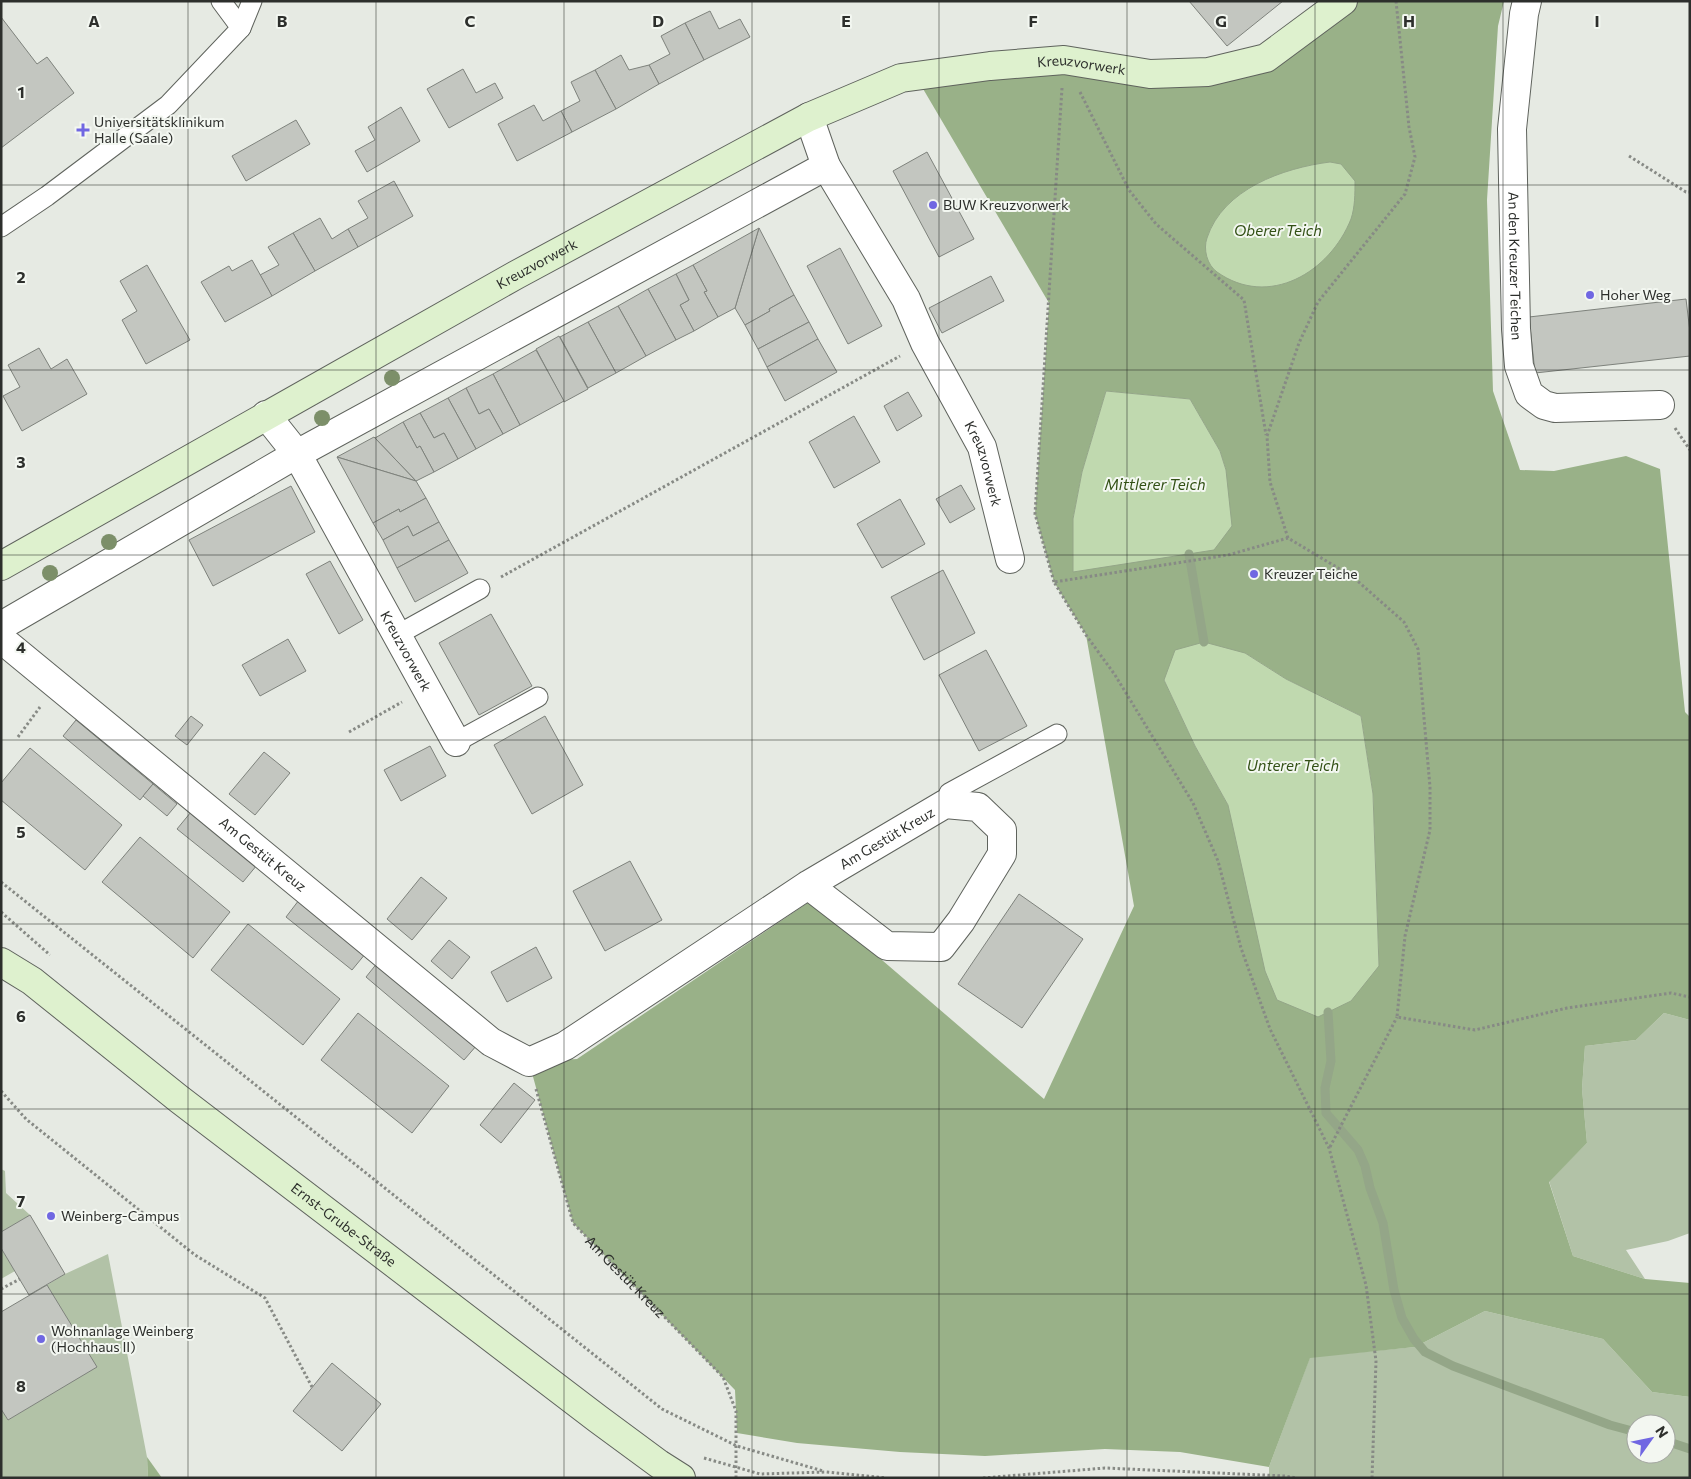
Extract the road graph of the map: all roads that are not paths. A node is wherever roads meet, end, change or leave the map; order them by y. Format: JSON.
{"nodes":[{"id":1,"x":221,"y":1,"type":"edge"},
{"id":2,"x":252,"y":1,"type":"edge"},
{"id":3,"x":1343,"y":1,"type":"edge"},
{"id":4,"x":1527,"y":1,"type":"edge"},
{"id":5,"x":241,"y":28,"type":"junction"},
{"id":6,"x":809,"y":117,"type":"junction"},
{"id":7,"x":826,"y":166,"type":"junction"},
{"id":8,"x":1,"y":227,"type":"edge"},
{"id":9,"x":1660,"y":406,"type":"dead end"},
{"id":10,"x":266,"y":416,"type":"junction"},
{"id":11,"x":297,"y":454,"type":"junction"},
{"id":12,"x":1010,"y":559,"type":"dead end"},
{"id":13,"x":1,"y":566,"type":"edge"},
{"id":14,"x":480,"y":589,"type":"road end"},
{"id":15,"x":1,"y":626,"type":"edge"},
{"id":16,"x":398,"y":635,"type":"junction"},
{"id":17,"x":1,"y":639,"type":"edge"},
{"id":18,"x":538,"y":697,"type":"dead end"},
{"id":19,"x":1057,"y":734,"type":"dead end"},
{"id":20,"x":456,"y":742,"type":"joint"},
{"id":21,"x":945,"y":804,"type":"junction"},
{"id":22,"x":808,"y":885,"type":"junction"},
{"id":23,"x":1,"y":948,"type":"edge"},
{"id":24,"x":1,"y":962,"type":"edge"},
{"id":25,"x":32,"y":981,"type":"junction"},
{"id":26,"x":670,"y":1471,"type":"edge"}],
"edges":[{"from":1,"to":5,"type":"lane"},
{"from":2,"to":5,"type":"lane"},
{"from":3,"to":6,"type":"street","name":"Kreuzvorwerk"},
{"from":4,"to":9,"type":"street","name":"An den Kreuzer Teichen"},
{"from":5,"to":8,"type":"lane"},
{"from":6,"to":7,"type":"street","name":"Kreuzvorwerk"},
{"from":6,"to":10,"type":"street","name":"Kreuzvorwerk"},
{"from":7,"to":11,"type":"street"},
{"from":7,"to":12,"type":"street","name":"Kreuzvorwerk"},
{"from":10,"to":11,"type":"street","name":"Kreuzvorwerk"},
{"from":10,"to":13,"type":"street","name":"Kreuzvorwerk"},
{"from":11,"to":15,"type":"street"},
{"from":11,"to":16,"type":"street","name":"Kreuzvorwerk"},
{"from":14,"to":16,"type":"lane"},
{"from":16,"to":20,"type":"street","name":"Kreuzvorwerk"},
{"from":17,"to":22,"type":"street","name":"Am Gestüt Kreuz"},
{"from":18,"to":20,"type":"lane"},
{"from":19,"to":21,"type":"lane"},
{"from":21,"to":22,"type":"street","name":"Am Gestüt Kreuz"},
{"from":21,"to":22,"type":"street","name":"Am Gestüt Kreuz"},
{"from":23,"to":25,"type":"street","name":"Ernst-Grube-Straße"},
{"from":24,"to":25,"type":"street","name":"Ernst-Grube-Straße"},
{"from":25,"to":26,"type":"street","name":"Ernst-Grube-Straße"}]}
